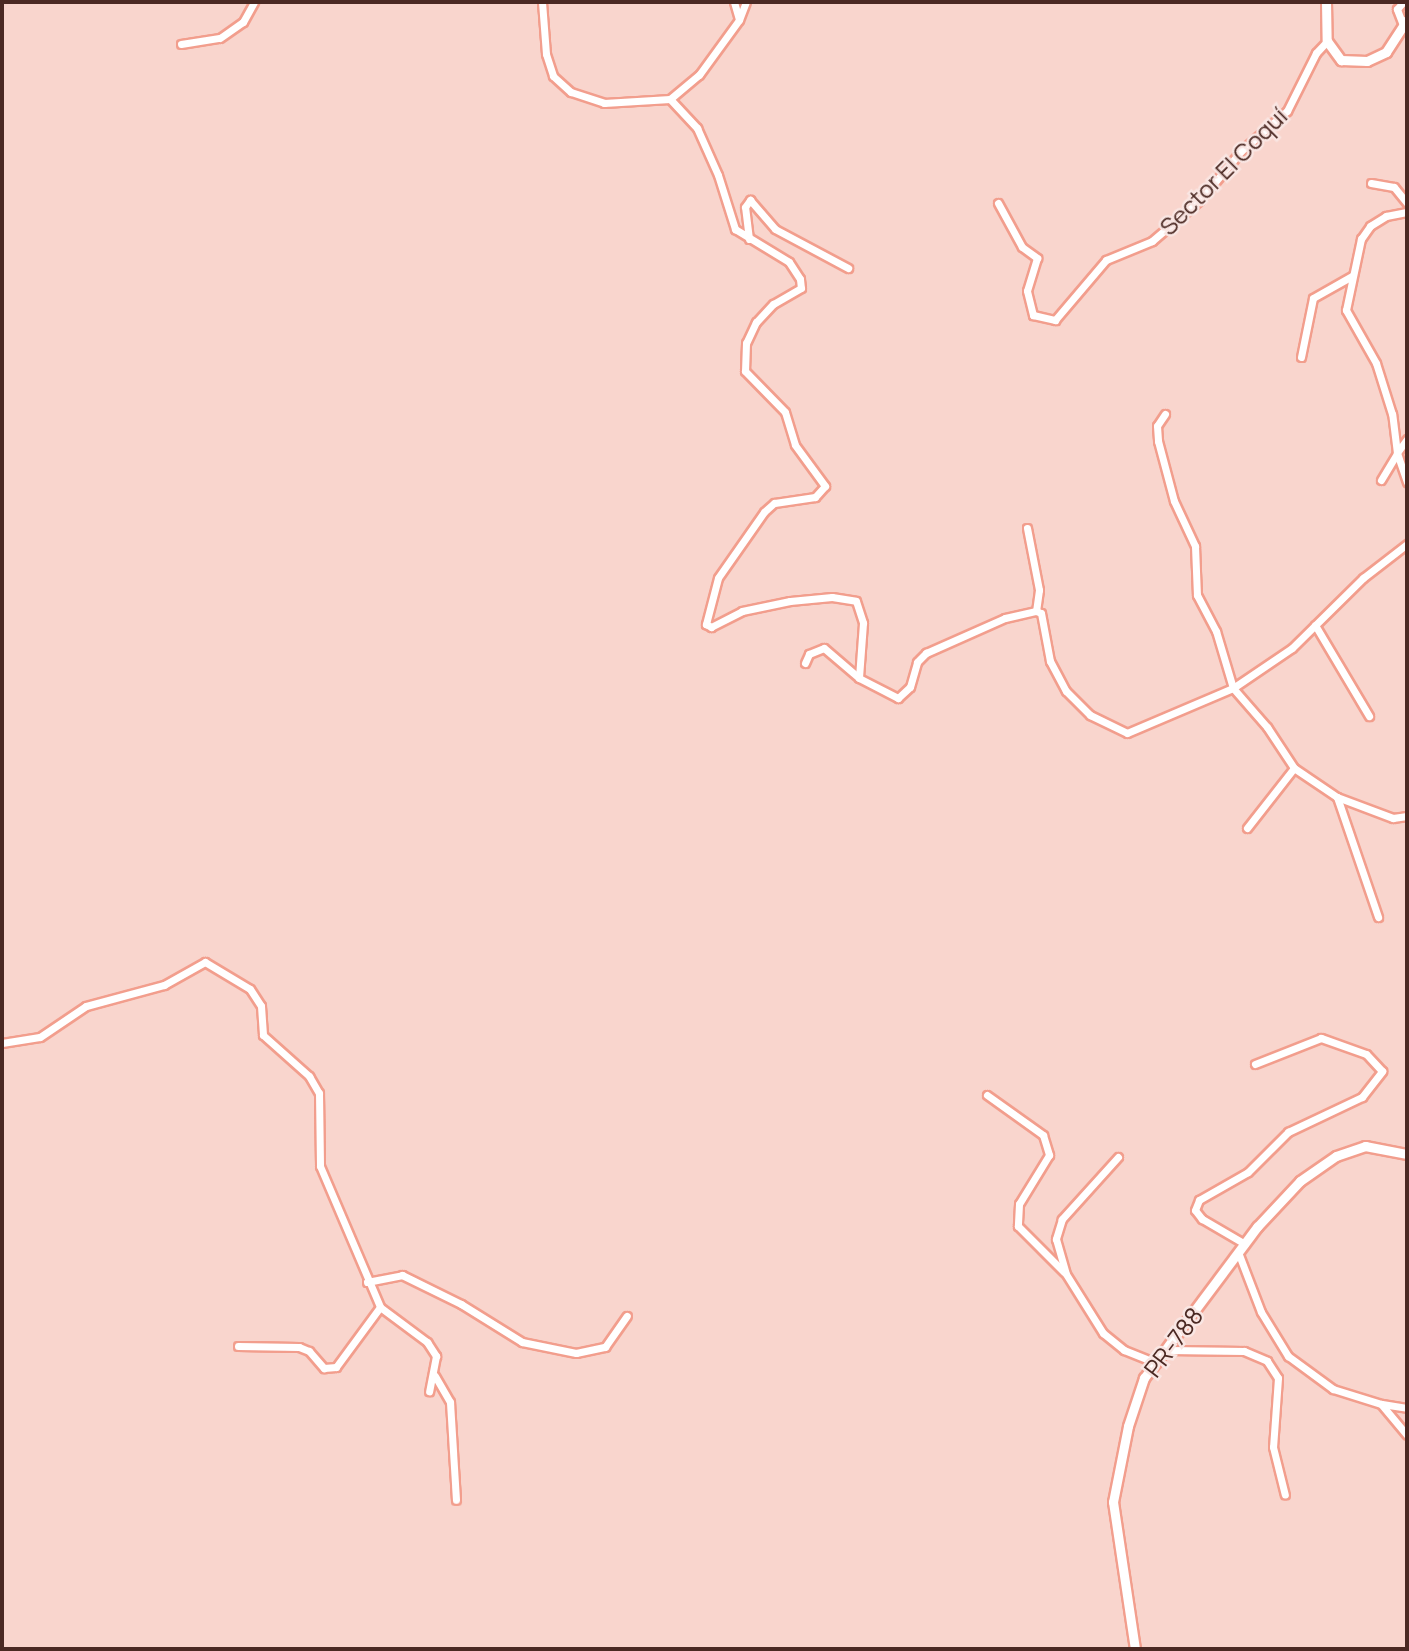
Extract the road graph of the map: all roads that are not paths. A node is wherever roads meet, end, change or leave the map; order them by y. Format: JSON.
{"nodes":[{"id":1,"x":254,"y":2,"type":"edge"},
{"id":2,"x":541,"y":2,"type":"edge"},
{"id":3,"x":734,"y":2,"type":"edge"},
{"id":4,"x":746,"y":2,"type":"edge"},
{"id":5,"x":1326,"y":2,"type":"edge"},
{"id":6,"x":1403,"y":2,"type":"edge"},
{"id":7,"x":739,"y":20,"type":"junction"},
{"id":8,"x":1405,"y":22,"type":"edge"},
{"id":9,"x":1327,"y":41,"type":"junction"},
{"id":10,"x":181,"y":44,"type":"dead end"},
{"id":11,"x":670,"y":99,"type":"junction"},
{"id":12,"x":1371,"y":183,"type":"dead end"},
{"id":13,"x":1407,"y":202,"type":"edge"},
{"id":14,"x":998,"y":203,"type":"dead end"},
{"id":15,"x":1407,"y":212,"type":"edge"},
{"id":16,"x":749,"y":239,"type":"junction"},
{"id":17,"x":848,"y":268,"type":"dead end"},
{"id":18,"x":1352,"y":276,"type":"junction"},
{"id":19,"x":1301,"y":357,"type":"dead end"},
{"id":20,"x":1165,"y":414,"type":"dead end"},
{"id":21,"x":1407,"y":439,"type":"edge"},
{"id":22,"x":1397,"y":453,"type":"junction"},
{"id":23,"x":1381,"y":480,"type":"dead end"},
{"id":24,"x":1407,"y":482,"type":"edge"},
{"id":25,"x":1027,"y":528,"type":"dead end"},
{"id":26,"x":1407,"y":544,"type":"edge"},
{"id":27,"x":1036,"y":611,"type":"junction"},
{"id":28,"x":1315,"y":625,"type":"junction"},
{"id":29,"x":805,"y":663,"type":"dead end"},
{"id":30,"x":859,"y":678,"type":"junction"},
{"id":31,"x":1233,"y":688,"type":"junction"},
{"id":32,"x":1369,"y":716,"type":"dead end"},
{"id":33,"x":1294,"y":768,"type":"junction"},
{"id":34,"x":1337,"y":797,"type":"junction"},
{"id":35,"x":1407,"y":816,"type":"edge"},
{"id":36,"x":1247,"y":828,"type":"dead end"},
{"id":37,"x":1377,"y":917,"type":"dead end"},
{"id":38,"x":2,"y":1043,"type":"edge"},
{"id":39,"x":1255,"y":1064,"type":"dead end"},
{"id":40,"x":987,"y":1095,"type":"dead end"},
{"id":41,"x":1407,"y":1154,"type":"edge"},
{"id":42,"x":1118,"y":1157,"type":"dead end"},
{"id":43,"x":1241,"y":1248,"type":"junction"},
{"id":44,"x":1066,"y":1274,"type":"junction"},
{"id":45,"x":368,"y":1282,"type":"junction"},
{"id":46,"x":380,"y":1307,"type":"junction"},
{"id":47,"x":627,"y":1316,"type":"dead end"},
{"id":48,"x":238,"y":1346,"type":"dead end"},
{"id":49,"x":1168,"y":1350,"type":"junction"},
{"id":50,"x":1156,"y":1363,"type":"junction"},
{"id":51,"x":435,"y":1376,"type":"junction"},
{"id":52,"x":429,"y":1391,"type":"dead end"},
{"id":53,"x":1381,"y":1404,"type":"junction"},
{"id":54,"x":1407,"y":1408,"type":"edge"},
{"id":55,"x":1407,"y":1435,"type":"edge"},
{"id":56,"x":1285,"y":1495,"type":"dead end"},
{"id":57,"x":456,"y":1500,"type":"dead end"},
{"id":58,"x":1135,"y":1649,"type":"edge"}],
"edges":[{"from":1,"to":10,"type":"street"},
{"from":2,"to":11,"type":"street"},
{"from":3,"to":7,"type":"street"},
{"from":4,"to":7,"type":"street"},
{"from":5,"to":9,"type":"street"},
{"from":6,"to":8,"type":"street"},
{"from":7,"to":11,"type":"street"},
{"from":8,"to":9,"type":"street"},
{"from":9,"to":14,"type":"street","name":"Sector El Coquí"},
{"from":11,"to":16,"type":"street"},
{"from":12,"to":13,"type":"street"},
{"from":15,"to":18,"type":"street"},
{"from":16,"to":17,"type":"street"},
{"from":16,"to":30,"type":"street"},
{"from":18,"to":19,"type":"street"},
{"from":18,"to":22,"type":"street"},
{"from":20,"to":31,"type":"street"},
{"from":21,"to":22,"type":"street"},
{"from":22,"to":23,"type":"street"},
{"from":22,"to":24,"type":"street"},
{"from":25,"to":27,"type":"street"},
{"from":26,"to":28,"type":"street"},
{"from":27,"to":30,"type":"street"},
{"from":27,"to":31,"type":"street"},
{"from":28,"to":31,"type":"street"},
{"from":28,"to":32,"type":"street"},
{"from":29,"to":30,"type":"street"},
{"from":31,"to":33,"type":"street"},
{"from":33,"to":34,"type":"street"},
{"from":33,"to":36,"type":"street"},
{"from":34,"to":35,"type":"street"},
{"from":34,"to":37,"type":"street"},
{"from":38,"to":45,"type":"street"},
{"from":39,"to":43,"type":"street"},
{"from":40,"to":44,"type":"street"},
{"from":41,"to":43,"type":"street","name":"PR-788","number":"PR-788"},
{"from":42,"to":44,"type":"street"},
{"from":43,"to":49,"type":"street","name":"PR-788","number":"PR-788"},
{"from":43,"to":53,"type":"street"},
{"from":44,"to":50,"type":"street"},
{"from":45,"to":46,"type":"street"},
{"from":45,"to":47,"type":"street"},
{"from":46,"to":48,"type":"street"},
{"from":46,"to":51,"type":"street"},
{"from":49,"to":50,"type":"street","name":"PR-788","number":"PR-788"},
{"from":49,"to":56,"type":"street"},
{"from":50,"to":58,"type":"street","name":"PR-788","number":"PR-788"},
{"from":51,"to":52,"type":"street"},
{"from":51,"to":57,"type":"street"},
{"from":53,"to":54,"type":"street"},
{"from":53,"to":55,"type":"street"}]}
